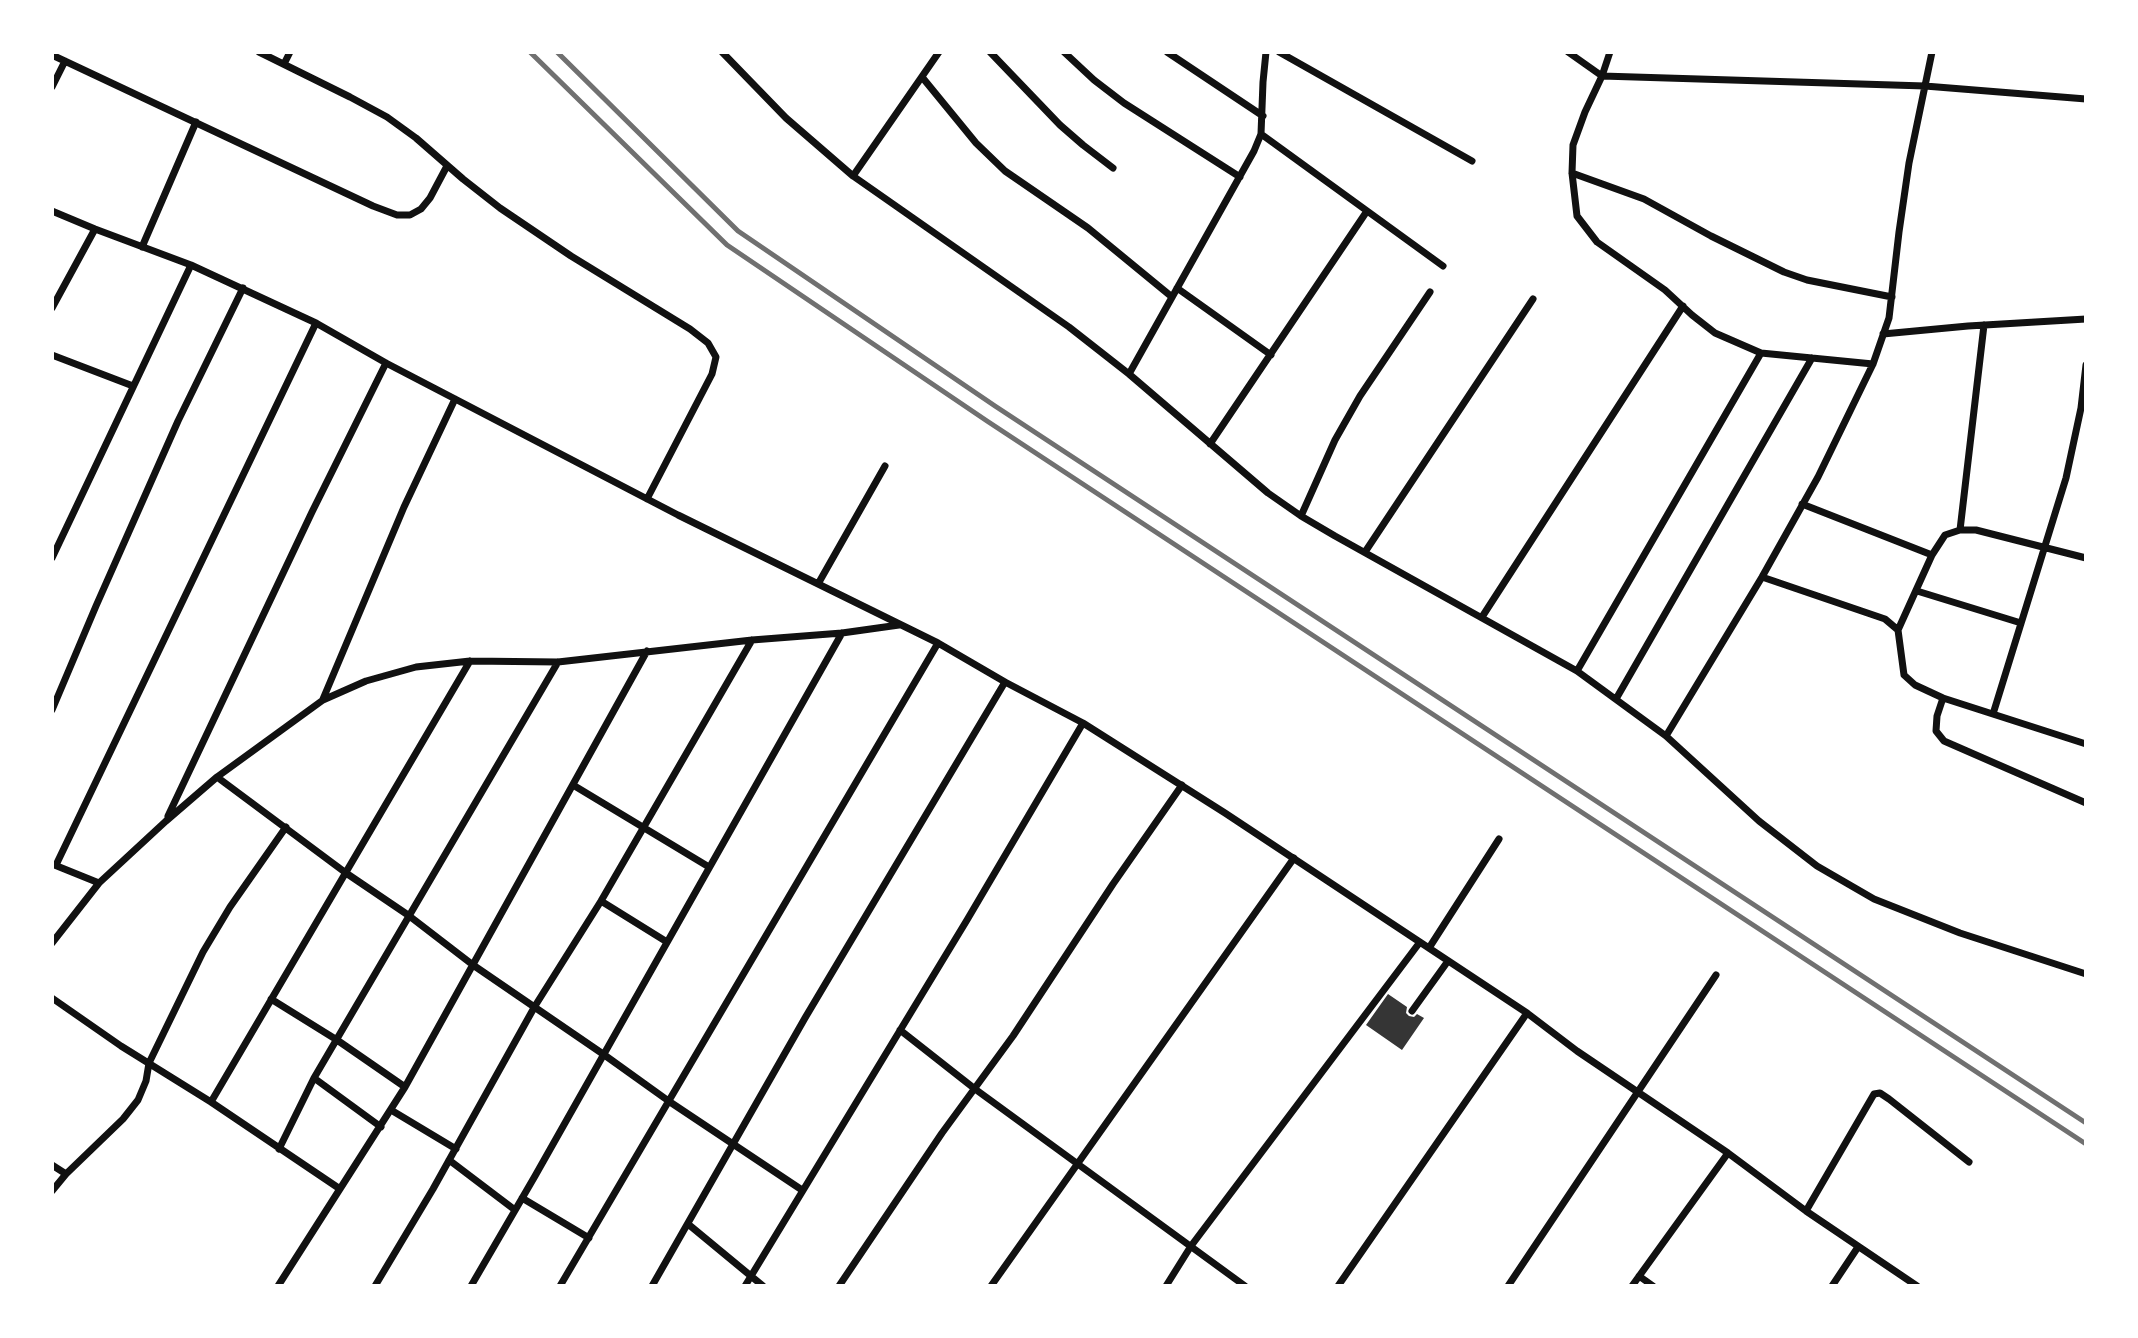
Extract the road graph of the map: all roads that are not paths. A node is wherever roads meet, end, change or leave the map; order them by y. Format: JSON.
{"nodes":[{"id":1,"x":259,"y":52,"type":"edge"},
{"id":2,"x":290,"y":52,"type":"edge"},
{"id":3,"x":722,"y":52,"type":"edge"},
{"id":4,"x":939,"y":52,"type":"edge"},
{"id":5,"x":990,"y":52,"type":"edge"},
{"id":6,"x":1064,"y":52,"type":"edge"},
{"id":7,"x":1167,"y":52,"type":"edge"},
{"id":8,"x":1266,"y":52,"type":"edge"},
{"id":9,"x":1279,"y":52,"type":"edge"},
{"id":10,"x":1568,"y":52,"type":"edge"},
{"id":11,"x":1610,"y":52,"type":"edge"},
{"id":12,"x":1932,"y":52,"type":"edge"},
{"id":13,"x":52,"y":55,"type":"edge"},
{"id":14,"x":65,"y":61,"type":"junction"},
{"id":15,"x":284,"y":64,"type":"junction"},
{"id":16,"x":922,"y":76,"type":"junction"},
{"id":17,"x":1602,"y":76,"type":"junction"},
{"id":18,"x":1925,"y":86,"type":"junction"},
{"id":19,"x":52,"y":87,"type":"edge"},
{"id":20,"x":2085,"y":99,"type":"edge"},
{"id":21,"x":1263,"y":116,"type":"junction"},
{"id":22,"x":196,"y":122,"type":"junction"},
{"id":23,"x":1261,"y":134,"type":"junction"},
{"id":24,"x":1472,"y":161,"type":"dead end"},
{"id":25,"x":447,"y":166,"type":"junction"},
{"id":26,"x":1113,"y":168,"type":"dead end"},
{"id":27,"x":1572,"y":173,"type":"junction"},
{"id":28,"x":853,"y":176,"type":"junction"},
{"id":29,"x":1240,"y":177,"type":"junction"},
{"id":30,"x":52,"y":211,"type":"edge"},
{"id":31,"x":1367,"y":211,"type":"junction"},
{"id":32,"x":94,"y":229,"type":"junction"},
{"id":33,"x":142,"y":247,"type":"junction"},
{"id":34,"x":191,"y":265,"type":"junction"},
{"id":35,"x":1443,"y":265,"type":"dead end"},
{"id":36,"x":243,"y":288,"type":"junction"},
{"id":37,"x":1178,"y":288,"type":"junction"},
{"id":38,"x":1430,"y":292,"type":"dead end"},
{"id":39,"x":1172,"y":297,"type":"junction"},
{"id":40,"x":1892,"y":297,"type":"junction"},
{"id":41,"x":1533,"y":299,"type":"dead end"},
{"id":42,"x":1683,"y":306,"type":"junction"},
{"id":43,"x":52,"y":308,"type":"edge"},
{"id":44,"x":2085,"y":319,"type":"edge"},
{"id":45,"x":316,"y":323,"type":"junction"},
{"id":46,"x":1984,"y":325,"type":"junction"},
{"id":47,"x":1884,"y":334,"type":"junction"},
{"id":48,"x":1761,"y":353,"type":"junction"},
{"id":49,"x":52,"y":355,"type":"edge"},
{"id":50,"x":1271,"y":355,"type":"junction"},
{"id":51,"x":1812,"y":358,"type":"junction"},
{"id":52,"x":386,"y":363,"type":"junction"},
{"id":53,"x":1873,"y":363,"type":"junction"},
{"id":54,"x":2085,"y":365,"type":"edge"},
{"id":55,"x":1129,"y":374,"type":"junction"},
{"id":56,"x":133,"y":386,"type":"junction"},
{"id":57,"x":455,"y":398,"type":"junction"},
{"id":58,"x":1210,"y":444,"type":"junction"},
{"id":59,"x":886,"y":466,"type":"dead end"},
{"id":60,"x":647,"y":499,"type":"junction"},
{"id":61,"x":1802,"y":504,"type":"junction"},
{"id":62,"x":1301,"y":516,"type":"junction"},
{"id":63,"x":1960,"y":530,"type":"junction"},
{"id":64,"x":2044,"y":546,"type":"junction"},
{"id":65,"x":1364,"y":552,"type":"junction"},
{"id":66,"x":1932,"y":555,"type":"junction"},
{"id":67,"x":52,"y":558,"type":"edge"},
{"id":68,"x":2085,"y":558,"type":"edge"},
{"id":69,"x":1762,"y":578,"type":"junction"},
{"id":70,"x":818,"y":584,"type":"junction"},
{"id":71,"x":1917,"y":591,"type":"junction"},
{"id":72,"x":1482,"y":617,"type":"junction"},
{"id":73,"x":2021,"y":623,"type":"junction"},
{"id":74,"x":899,"y":624,"type":"junction"},
{"id":75,"x":1898,"y":630,"type":"junction"},
{"id":76,"x":842,"y":634,"type":"junction"},
{"id":77,"x":752,"y":640,"type":"junction"},
{"id":78,"x":938,"y":643,"type":"junction"},
{"id":79,"x":647,"y":651,"type":"junction"},
{"id":80,"x":470,"y":661,"type":"junction"},
{"id":81,"x":558,"y":662,"type":"junction"},
{"id":82,"x":1577,"y":671,"type":"junction"},
{"id":83,"x":1005,"y":682,"type":"junction"},
{"id":84,"x":1942,"y":698,"type":"junction"},
{"id":85,"x":1616,"y":699,"type":"junction"},
{"id":86,"x":323,"y":700,"type":"junction"},
{"id":87,"x":52,"y":710,"type":"edge"},
{"id":88,"x":1993,"y":714,"type":"junction"},
{"id":89,"x":1083,"y":723,"type":"junction"},
{"id":90,"x":1667,"y":736,"type":"junction"},
{"id":91,"x":2085,"y":744,"type":"edge"},
{"id":92,"x":217,"y":777,"type":"junction"},
{"id":93,"x":573,"y":785,"type":"junction"},
{"id":94,"x":1182,"y":785,"type":"junction"},
{"id":95,"x":2085,"y":803,"type":"edge"},
{"id":96,"x":166,"y":821,"type":"junction"},
{"id":97,"x":286,"y":827,"type":"junction"},
{"id":98,"x":645,"y":828,"type":"junction"},
{"id":99,"x":1499,"y":839,"type":"dead end"},
{"id":100,"x":1294,"y":858,"type":"junction"},
{"id":101,"x":54,"y":865,"type":"edge"},
{"id":102,"x":709,"y":867,"type":"junction"},
{"id":103,"x":345,"y":873,"type":"junction"},
{"id":104,"x":99,"y":883,"type":"junction"},
{"id":105,"x":601,"y":901,"type":"junction"},
{"id":106,"x":408,"y":915,"type":"junction"},
{"id":107,"x":667,"y":942,"type":"junction"},
{"id":108,"x":1419,"y":942,"type":"junction"},
{"id":109,"x":52,"y":943,"type":"edge"},
{"id":110,"x":1429,"y":948,"type":"junction"},
{"id":111,"x":1448,"y":961,"type":"junction"},
{"id":112,"x":473,"y":965,"type":"junction"},
{"id":113,"x":2085,"y":974,"type":"edge"},
{"id":114,"x":1716,"y":975,"type":"dead end"},
{"id":115,"x":52,"y":998,"type":"edge"},
{"id":116,"x":271,"y":999,"type":"junction"},
{"id":117,"x":535,"y":1006,"type":"junction"},
{"id":118,"x":1412,"y":1011,"type":"dead end"},
{"id":119,"x":1527,"y":1013,"type":"junction"},
{"id":120,"x":900,"y":1030,"type":"junction"},
{"id":121,"x":337,"y":1040,"type":"junction"},
{"id":122,"x":603,"y":1054,"type":"junction"},
{"id":123,"x":149,"y":1063,"type":"junction"},
{"id":124,"x":314,"y":1078,"type":"junction"},
{"id":125,"x":405,"y":1087,"type":"junction"},
{"id":126,"x":975,"y":1088,"type":"junction"},
{"id":127,"x":1639,"y":1092,"type":"junction"},
{"id":128,"x":211,"y":1102,"type":"junction"},
{"id":129,"x":670,"y":1102,"type":"junction"},
{"id":130,"x":391,"y":1110,"type":"junction"},
{"id":131,"x":381,"y":1127,"type":"junction"},
{"id":132,"x":735,"y":1144,"type":"junction"},
{"id":133,"x":279,"y":1149,"type":"junction"},
{"id":134,"x":456,"y":1149,"type":"junction"},
{"id":135,"x":1728,"y":1153,"type":"junction"},
{"id":136,"x":449,"y":1160,"type":"junction"},
{"id":137,"x":1969,"y":1162,"type":"dead end"},
{"id":138,"x":1078,"y":1163,"type":"junction"},
{"id":139,"x":52,"y":1165,"type":"edge"},
{"id":140,"x":66,"y":1174,"type":"junction"},
{"id":141,"x":340,"y":1189,"type":"junction"},
{"id":142,"x":802,"y":1190,"type":"junction"},
{"id":143,"x":52,"y":1191,"type":"edge"},
{"id":144,"x":523,"y":1198,"type":"junction"},
{"id":145,"x":515,"y":1210,"type":"junction"},
{"id":146,"x":1806,"y":1211,"type":"junction"},
{"id":147,"x":688,"y":1224,"type":"junction"},
{"id":148,"x":589,"y":1238,"type":"junction"},
{"id":149,"x":1191,"y":1245,"type":"junction"},
{"id":150,"x":1858,"y":1247,"type":"junction"},
{"id":151,"x":751,"y":1276,"type":"junction"},
{"id":152,"x":1639,"y":1276,"type":"junction"},
{"id":153,"x":278,"y":1286,"type":"edge"},
{"id":154,"x":375,"y":1286,"type":"edge"},
{"id":155,"x":471,"y":1286,"type":"edge"},
{"id":156,"x":560,"y":1286,"type":"edge"},
{"id":157,"x":652,"y":1286,"type":"edge"},
{"id":158,"x":745,"y":1286,"type":"edge"},
{"id":159,"x":763,"y":1286,"type":"edge"},
{"id":160,"x":839,"y":1286,"type":"edge"},
{"id":161,"x":991,"y":1286,"type":"edge"},
{"id":162,"x":1166,"y":1286,"type":"edge"},
{"id":163,"x":1245,"y":1286,"type":"edge"},
{"id":164,"x":1338,"y":1286,"type":"edge"},
{"id":165,"x":1508,"y":1286,"type":"edge"},
{"id":166,"x":1632,"y":1286,"type":"edge"},
{"id":167,"x":1653,"y":1286,"type":"edge"},
{"id":168,"x":1832,"y":1286,"type":"edge"},
{"id":169,"x":1917,"y":1286,"type":"edge"}],
"edges":[{"from":1,"to":15,"type":"street"},
{"from":2,"to":15,"type":"street"},
{"from":3,"to":28,"type":"street"},
{"from":4,"to":16,"type":"street"},
{"from":5,"to":26,"type":"street"},
{"from":6,"to":29,"type":"street"},
{"from":7,"to":21,"type":"street"},
{"from":8,"to":21,"type":"street"},
{"from":9,"to":24,"type":"street"},
{"from":10,"to":17,"type":"street"},
{"from":11,"to":17,"type":"street"},
{"from":12,"to":18,"type":"street"},
{"from":13,"to":14,"type":"street"},
{"from":14,"to":19,"type":"street"},
{"from":14,"to":22,"type":"street"},
{"from":15,"to":25,"type":"street"},
{"from":16,"to":28,"type":"street"},
{"from":16,"to":39,"type":"street"},
{"from":17,"to":18,"type":"street"},
{"from":17,"to":27,"type":"street"},
{"from":18,"to":20,"type":"street"},
{"from":18,"to":40,"type":"street"},
{"from":21,"to":23,"type":"street"},
{"from":22,"to":25,"type":"street"},
{"from":22,"to":33,"type":"street"},
{"from":23,"to":29,"type":"street"},
{"from":23,"to":31,"type":"street"},
{"from":25,"to":60,"type":"street"},
{"from":27,"to":40,"type":"street"},
{"from":27,"to":42,"type":"street"},
{"from":28,"to":55,"type":"street"},
{"from":29,"to":37,"type":"street"},
{"from":30,"to":32,"type":"street"},
{"from":31,"to":35,"type":"street"},
{"from":31,"to":50,"type":"street"},
{"from":32,"to":33,"type":"street"},
{"from":32,"to":43,"type":"street"},
{"from":33,"to":34,"type":"street"},
{"from":34,"to":36,"type":"street"},
{"from":34,"to":56,"type":"street"},
{"from":36,"to":45,"type":"street"},
{"from":36,"to":87,"type":"street"},
{"from":37,"to":39,"type":"street"},
{"from":37,"to":50,"type":"street"},
{"from":38,"to":62,"type":"street"},
{"from":39,"to":55,"type":"street"},
{"from":40,"to":47,"type":"street"},
{"from":41,"to":65,"type":"street"},
{"from":42,"to":48,"type":"street"},
{"from":42,"to":72,"type":"street"},
{"from":44,"to":46,"type":"street"},
{"from":45,"to":52,"type":"street"},
{"from":45,"to":101,"type":"street"},
{"from":46,"to":47,"type":"street"},
{"from":46,"to":63,"type":"street"},
{"from":47,"to":53,"type":"street"},
{"from":48,"to":51,"type":"street"},
{"from":48,"to":82,"type":"street"},
{"from":49,"to":56,"type":"street"},
{"from":50,"to":58,"type":"street"},
{"from":51,"to":53,"type":"street"},
{"from":51,"to":85,"type":"street"},
{"from":52,"to":57,"type":"street"},
{"from":52,"to":96,"type":"street"},
{"from":53,"to":61,"type":"street"},
{"from":54,"to":64,"type":"street"},
{"from":55,"to":58,"type":"street"},
{"from":56,"to":67,"type":"street"},
{"from":57,"to":60,"type":"street"},
{"from":57,"to":86,"type":"street"},
{"from":58,"to":62,"type":"street"},
{"from":59,"to":70,"type":"street"},
{"from":60,"to":70,"type":"street"},
{"from":61,"to":66,"type":"street"},
{"from":61,"to":69,"type":"street"},
{"from":62,"to":65,"type":"street"},
{"from":63,"to":64,"type":"street"},
{"from":63,"to":66,"type":"street"},
{"from":64,"to":68,"type":"street"},
{"from":64,"to":73,"type":"street"},
{"from":65,"to":72,"type":"street"},
{"from":66,"to":71,"type":"street"},
{"from":69,"to":75,"type":"street"},
{"from":69,"to":90,"type":"street"},
{"from":70,"to":74,"type":"street"},
{"from":71,"to":73,"type":"street"},
{"from":71,"to":75,"type":"street"},
{"from":72,"to":82,"type":"street"},
{"from":73,"to":88,"type":"street"},
{"from":74,"to":76,"type":"street"},
{"from":74,"to":78,"type":"street"},
{"from":75,"to":84,"type":"street"},
{"from":76,"to":77,"type":"street"},
{"from":76,"to":102,"type":"street"},
{"from":77,"to":79,"type":"street"},
{"from":77,"to":98,"type":"street"},
{"from":78,"to":83,"type":"street"},
{"from":78,"to":129,"type":"street"},
{"from":79,"to":81,"type":"street"},
{"from":79,"to":93,"type":"street"},
{"from":80,"to":81,"type":"street"},
{"from":80,"to":86,"type":"street"},
{"from":80,"to":103,"type":"street"},
{"from":81,"to":106,"type":"street"},
{"from":82,"to":85,"type":"street"},
{"from":83,"to":89,"type":"street"},
{"from":83,"to":132,"type":"street"},
{"from":84,"to":88,"type":"street"},
{"from":84,"to":95,"type":"street"},
{"from":85,"to":90,"type":"street"},
{"from":86,"to":92,"type":"street"},
{"from":88,"to":91,"type":"street"},
{"from":89,"to":94,"type":"street"},
{"from":89,"to":120,"type":"street"},
{"from":90,"to":113,"type":"street"},
{"from":92,"to":96,"type":"street"},
{"from":92,"to":97,"type":"street"},
{"from":93,"to":98,"type":"street"},
{"from":93,"to":112,"type":"street"},
{"from":94,"to":100,"type":"street"},
{"from":94,"to":126,"type":"street"},
{"from":96,"to":104,"type":"street"},
{"from":97,"to":103,"type":"street"},
{"from":97,"to":123,"type":"street"},
{"from":98,"to":102,"type":"street"},
{"from":98,"to":105,"type":"street"},
{"from":99,"to":110,"type":"street"},
{"from":100,"to":108,"type":"street"},
{"from":100,"to":138,"type":"street"},
{"from":101,"to":104,"type":"street"},
{"from":102,"to":107,"type":"street"},
{"from":103,"to":106,"type":"street"},
{"from":103,"to":116,"type":"street"},
{"from":104,"to":109,"type":"street"},
{"from":105,"to":107,"type":"street"},
{"from":105,"to":117,"type":"street"},
{"from":106,"to":112,"type":"street"},
{"from":106,"to":121,"type":"street"},
{"from":107,"to":122,"type":"street"},
{"from":108,"to":110,"type":"street"},
{"from":108,"to":149,"type":"street"},
{"from":110,"to":111,"type":"street"},
{"from":111,"to":118,"type":"street"},
{"from":111,"to":119,"type":"street"},
{"from":112,"to":117,"type":"street"},
{"from":112,"to":125,"type":"street"},
{"from":114,"to":127,"type":"street"},
{"from":115,"to":123,"type":"street"},
{"from":116,"to":121,"type":"street"},
{"from":116,"to":128,"type":"street"},
{"from":117,"to":122,"type":"street"},
{"from":117,"to":134,"type":"street"},
{"from":119,"to":127,"type":"street"},
{"from":119,"to":164,"type":"street"},
{"from":120,"to":126,"type":"street"},
{"from":120,"to":142,"type":"street"},
{"from":121,"to":124,"type":"street"},
{"from":121,"to":125,"type":"street"},
{"from":122,"to":129,"type":"street"},
{"from":122,"to":144,"type":"street"},
{"from":123,"to":128,"type":"street"},
{"from":123,"to":140,"type":"street"},
{"from":124,"to":131,"type":"street"},
{"from":124,"to":133,"type":"street"},
{"from":125,"to":130,"type":"street"},
{"from":126,"to":138,"type":"street"},
{"from":126,"to":160,"type":"street"},
{"from":127,"to":135,"type":"street"},
{"from":127,"to":165,"type":"street"},
{"from":128,"to":133,"type":"street"},
{"from":129,"to":132,"type":"street"},
{"from":129,"to":148,"type":"street"},
{"from":130,"to":131,"type":"street"},
{"from":130,"to":134,"type":"street"},
{"from":131,"to":141,"type":"street"},
{"from":132,"to":142,"type":"street"},
{"from":132,"to":147,"type":"street"},
{"from":133,"to":141,"type":"street"},
{"from":134,"to":136,"type":"street"},
{"from":135,"to":146,"type":"street"},
{"from":135,"to":152,"type":"street"},
{"from":136,"to":145,"type":"street"},
{"from":136,"to":154,"type":"street"},
{"from":137,"to":146,"type":"street"},
{"from":138,"to":149,"type":"street"},
{"from":138,"to":161,"type":"street"},
{"from":139,"to":140,"type":"street"},
{"from":140,"to":143,"type":"street"},
{"from":141,"to":153,"type":"street"},
{"from":142,"to":151,"type":"street"},
{"from":144,"to":145,"type":"street"},
{"from":144,"to":148,"type":"street"},
{"from":145,"to":155,"type":"street"},
{"from":146,"to":150,"type":"street"},
{"from":147,"to":151,"type":"street"},
{"from":147,"to":157,"type":"street"},
{"from":148,"to":156,"type":"street"},
{"from":149,"to":162,"type":"street"},
{"from":149,"to":163,"type":"street"},
{"from":150,"to":168,"type":"street"},
{"from":150,"to":169,"type":"street"},
{"from":151,"to":158,"type":"street"},
{"from":151,"to":159,"type":"street"},
{"from":152,"to":166,"type":"street"},
{"from":152,"to":167,"type":"street"}]}
